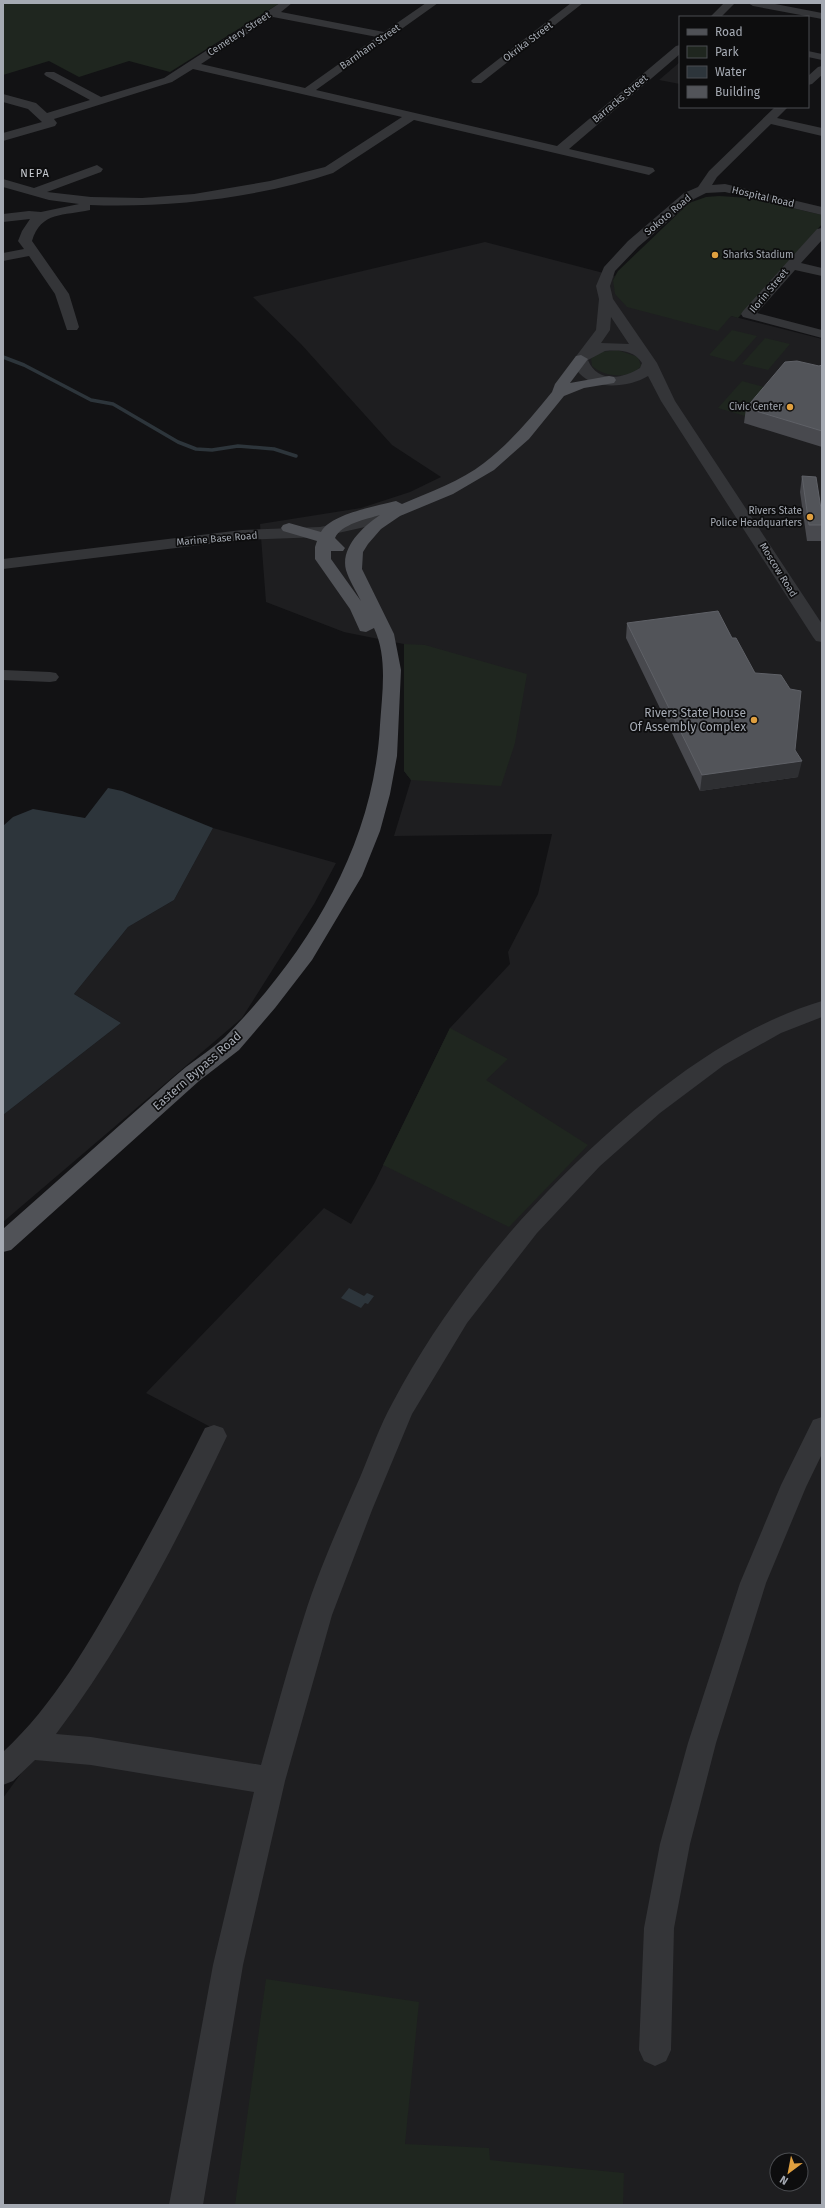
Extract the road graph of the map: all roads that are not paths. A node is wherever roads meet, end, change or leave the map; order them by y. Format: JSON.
{"nodes":[{"id":1,"x":287,"y":3,"type":"edge"},
{"id":2,"x":433,"y":3,"type":"edge"},
{"id":3,"x":578,"y":3,"type":"edge"},
{"id":4,"x":730,"y":3,"type":"edge"},
{"id":5,"x":753,"y":3,"type":"edge"},
{"id":6,"x":272,"y":13,"type":"junction"},
{"id":7,"x":717,"y":16,"type":"edge"},
{"id":8,"x":822,"y":16,"type":"edge"},
{"id":9,"x":386,"y":36,"type":"junction"},
{"id":10,"x":679,"y":50,"type":"edge"},
{"id":11,"x":809,"y":54,"type":"edge"},
{"id":12,"x":822,"y":57,"type":"edge"},
{"id":13,"x":192,"y":66,"type":"junction"},
{"id":14,"x":822,"y":70,"type":"edge"},
{"id":15,"x":50,"y":74,"type":"dead end"},
{"id":16,"x":812,"y":80,"type":"edge"},
{"id":17,"x":477,"y":81,"type":"dead end"},
{"id":18,"x":306,"y":92,"type":"junction"},
{"id":19,"x":3,"y":98,"type":"edge"},
{"id":20,"x":100,"y":101,"type":"junction"},
{"id":21,"x":781,"y":108,"type":"edge"},
{"id":22,"x":412,"y":116,"type":"junction"},
{"id":23,"x":45,"y":118,"type":"junction"},
{"id":24,"x":769,"y":120,"type":"junction"},
{"id":25,"x":822,"y":132,"type":"edge"},
{"id":26,"x":3,"y":137,"type":"edge"},
{"id":27,"x":560,"y":150,"type":"junction"},
{"id":28,"x":97,"y":169,"type":"dead end"},
{"id":29,"x":649,"y":171,"type":"dead end"},
{"id":30,"x":3,"y":183,"type":"edge"},
{"id":31,"x":704,"y":189,"type":"junction"},
{"id":32,"x":31,"y":191,"type":"junction"},
{"id":33,"x":10,"y":197,"type":"dead end"},
{"id":34,"x":103,"y":202,"type":"junction"},
{"id":35,"x":822,"y":211,"type":"edge"},
{"id":36,"x":41,"y":216,"type":"junction"},
{"id":37,"x":3,"y":218,"type":"edge"},
{"id":38,"x":822,"y":232,"type":"edge"},
{"id":39,"x":32,"y":251,"type":"junction"},
{"id":40,"x":3,"y":257,"type":"edge"},
{"id":41,"x":792,"y":265,"type":"junction"},
{"id":42,"x":822,"y":272,"type":"edge"},
{"id":43,"x":606,"y":299,"type":"junction"},
{"id":44,"x":72,"y":327,"type":"dead end"},
{"id":45,"x":822,"y":334,"type":"edge"},
{"id":46,"x":584,"y":356,"type":"junction"},
{"id":47,"x":646,"y":359,"type":"junction"},
{"id":48,"x":614,"y":381,"type":"junction"},
{"id":49,"x":559,"y":393,"type":"junction"},
{"id":50,"x":668,"y":401,"type":"junction"},
{"id":51,"x":426,"y":499,"type":"junction"},
{"id":52,"x":394,"y":513,"type":"junction"},
{"id":53,"x":358,"y":516,"type":"junction"},
{"id":54,"x":284,"y":531,"type":"junction"},
{"id":55,"x":328,"y":534,"type":"junction"},
{"id":56,"x":323,"y":559,"type":"junction"},
{"id":57,"x":3,"y":564,"type":"edge"},
{"id":58,"x":354,"y":569,"type":"junction"},
{"id":59,"x":822,"y":638,"type":"edge"},
{"id":60,"x":3,"y":675,"type":"edge"},
{"id":61,"x":50,"y":677,"type":"dead end"},
{"id":62,"x":390,"y":705,"type":"junction"},
{"id":63,"x":822,"y":1009,"type":"edge"},
{"id":64,"x":3,"y":1243,"type":"edge"},
{"id":65,"x":822,"y":1428,"type":"edge"},
{"id":66,"x":214,"y":1436,"type":"dead end"},
{"id":67,"x":30,"y":1746,"type":"junction"},
{"id":68,"x":3,"y":1771,"type":"edge"},
{"id":69,"x":272,"y":1782,"type":"junction"},
{"id":70,"x":655,"y":2050,"type":"dead end"},
{"id":71,"x":186,"y":2205,"type":"edge"}],
"edges":[{"from":1,"to":6,"type":"street","name":"Cemetery Street"},
{"from":2,"to":9,"type":"street","name":"Barnham Street"},
{"from":3,"to":17,"type":"street","name":"Okrika Street"},
{"from":4,"to":7,"type":"street"},
{"from":5,"to":8,"type":"street"},
{"from":6,"to":9,"type":"street"},
{"from":6,"to":13,"type":"street","name":"Cemetery Street"},
{"from":9,"to":18,"type":"street","name":"Barnham Street"},
{"from":10,"to":27,"type":"street","name":"Barracks Street"},
{"from":11,"to":12,"type":"street"},
{"from":13,"to":18,"type":"street"},
{"from":13,"to":20,"type":"street","name":"Cemetery Street"},
{"from":14,"to":16,"type":"street"},
{"from":15,"to":20,"type":"street"},
{"from":18,"to":22,"type":"street"},
{"from":19,"to":23,"type":"street"},
{"from":20,"to":23,"type":"street","name":"Cemetery Street"},
{"from":21,"to":24,"type":"street","name":"Sokoto Road"},
{"from":22,"to":27,"type":"street"},
{"from":22,"to":34,"type":"street"},
{"from":23,"to":26,"type":"street"},
{"from":24,"to":25,"type":"street"},
{"from":24,"to":31,"type":"street","name":"Sokoto Road"},
{"from":27,"to":29,"type":"street"},
{"from":28,"to":32,"type":"street"},
{"from":30,"to":32,"type":"street"},
{"from":31,"to":35,"type":"street","name":"Hospital Road"},
{"from":31,"to":43,"type":"street","name":"Sokoto Road"},
{"from":32,"to":33,"type":"street"},
{"from":32,"to":34,"type":"street"},
{"from":34,"to":36,"type":"street"},
{"from":36,"to":37,"type":"street"},
{"from":36,"to":39,"type":"street"},
{"from":38,"to":41,"type":"street","name":"Ilorin Street"},
{"from":39,"to":40,"type":"street"},
{"from":39,"to":44,"type":"street"},
{"from":41,"to":42,"type":"street"},
{"from":41,"to":45,"type":"street","name":"Ilorin Street"},
{"from":43,"to":46,"type":"street","name":"Sokoto Road"},
{"from":43,"to":47,"type":"street"},
{"from":46,"to":47,"type":"street"},
{"from":46,"to":48,"type":"street","name":"Moscow Road"},
{"from":46,"to":49,"type":"main road"},
{"from":47,"to":48,"type":"street"},
{"from":47,"to":50,"type":"street","name":"Moscow Road"},
{"from":48,"to":49,"type":"main road"},
{"from":48,"to":50,"type":"street","name":"Moscow Road"},
{"from":49,"to":51,"type":"main road"},
{"from":50,"to":59,"type":"street","name":"Moscow Road"},
{"from":51,"to":52,"type":"main road"},
{"from":51,"to":53,"type":"main road"},
{"from":52,"to":55,"type":"street"},
{"from":52,"to":58,"type":"main road"},
{"from":53,"to":54,"type":"street","name":"Marine Base Road"},
{"from":53,"to":55,"type":"main road"},
{"from":54,"to":55,"type":"main road"},
{"from":54,"to":56,"type":"main road","name":"Eastern Bypass Road"},
{"from":54,"to":57,"type":"street","name":"Marine Base Road"},
{"from":55,"to":56,"type":"main road"},
{"from":55,"to":58,"type":"main road","name":"Eastern Bypass Road"},
{"from":56,"to":62,"type":"main road","name":"Eastern Bypass Road"},
{"from":58,"to":62,"type":"main road","name":"Eastern Bypass Road"},
{"from":60,"to":61,"type":"street"},
{"from":62,"to":64,"type":"main road","name":"Eastern Bypass Road"},
{"from":63,"to":69,"type":"street"},
{"from":65,"to":70,"type":"street"},
{"from":66,"to":67,"type":"street"},
{"from":67,"to":68,"type":"street"},
{"from":67,"to":69,"type":"street"},
{"from":69,"to":71,"type":"street"}]}
